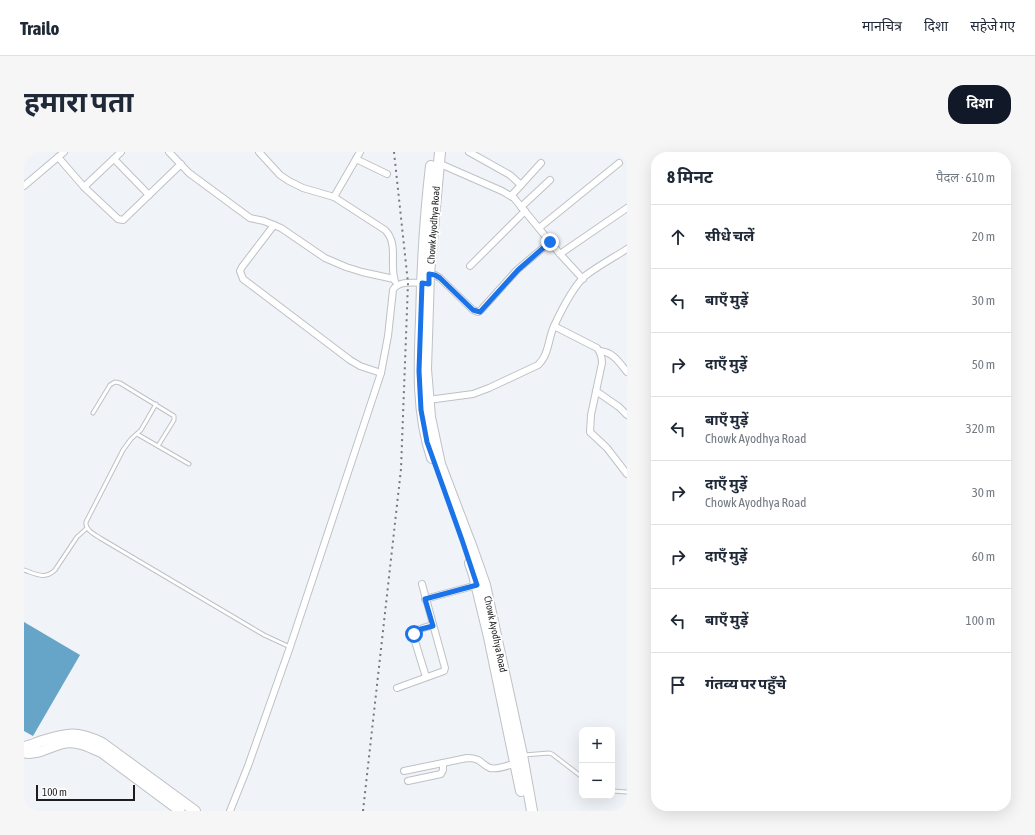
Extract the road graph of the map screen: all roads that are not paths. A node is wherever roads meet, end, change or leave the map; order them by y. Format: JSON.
{"nodes":[{"id":1,"x":64,"y":152,"type":"edge"},
{"id":2,"x":121,"y":152,"type":"edge"},
{"id":3,"x":170,"y":152,"type":"edge"},
{"id":4,"x":259,"y":152,"type":"edge"},
{"id":5,"x":360,"y":152,"type":"edge"},
{"id":6,"x":433,"y":152,"type":"edge"},
{"id":7,"x":440,"y":152,"type":"edge"},
{"id":8,"x":469,"y":152,"type":"edge"},
{"id":9,"x":58,"y":157,"type":"junction"},
{"id":10,"x":114,"y":159,"type":"junction"},
{"id":11,"x":356,"y":159,"type":"junction"},
{"id":12,"x":438,"y":163,"type":"junction"},
{"id":13,"x":181,"y":164,"type":"junction"},
{"id":14,"x":541,"y":164,"type":"dead end"},
{"id":15,"x":619,"y":164,"type":"dead end"},
{"id":16,"x":387,"y":174,"type":"dead end"},
{"id":17,"x":550,"y":180,"type":"dead end"},
{"id":18,"x":521,"y":185,"type":"junction"},
{"id":19,"x":24,"y":186,"type":"edge"},
{"id":20,"x":84,"y":187,"type":"junction"},
{"id":21,"x":149,"y":195,"type":"junction"},
{"id":22,"x":511,"y":196,"type":"junction"},
{"id":23,"x":334,"y":197,"type":"junction"},
{"id":24,"x":627,"y":208,"type":"edge"},
{"id":25,"x":523,"y":209,"type":"junction"},
{"id":26,"x":274,"y":225,"type":"junction"},
{"id":27,"x":539,"y":228,"type":"junction"},
{"id":28,"x":550,"y":242,"type":"junction"},
{"id":29,"x":627,"y":249,"type":"edge"},
{"id":30,"x":560,"y":254,"type":"junction"},
{"id":31,"x":470,"y":266,"type":"dead end"},
{"id":32,"x":583,"y":279,"type":"junction"},
{"id":33,"x":427,"y":280,"type":"junction"},
{"id":34,"x":395,"y":282,"type":"junction"},
{"id":35,"x":554,"y":326,"type":"junction"},
{"id":36,"x":600,"y":351,"type":"junction"},
{"id":37,"x":627,"y":372,"type":"edge"},
{"id":38,"x":381,"y":373,"type":"junction"},
{"id":39,"x":596,"y":391,"type":"junction"},
{"id":40,"x":428,"y":400,"type":"junction"},
{"id":41,"x":156,"y":404,"type":"junction"},
{"id":42,"x":93,"y":414,"type":"dead end"},
{"id":43,"x":627,"y":415,"type":"edge"},
{"id":44,"x":137,"y":434,"type":"junction"},
{"id":45,"x":158,"y":446,"type":"junction"},
{"id":46,"x":189,"y":464,"type":"dead end"},
{"id":47,"x":625,"y":466,"type":"edge"},
{"id":48,"x":627,"y":474,"type":"edge"},
{"id":49,"x":87,"y":528,"type":"junction"},
{"id":50,"x":24,"y":570,"type":"edge"},
{"id":51,"x":422,"y":584,"type":"dead end"},
{"id":52,"x":477,"y":585,"type":"junction"},
{"id":53,"x":425,"y":599,"type":"junction"},
{"id":54,"x":488,"y":612,"type":"junction"},
{"id":55,"x":433,"y":626,"type":"junction"},
{"id":56,"x":290,"y":647,"type":"junction"},
{"id":57,"x":426,"y":677,"type":"junction"},
{"id":58,"x":397,"y":688,"type":"dead end"},
{"id":59,"x":25,"y":749,"type":"edge"},
{"id":60,"x":519,"y":759,"type":"junction"},
{"id":61,"x":443,"y":763,"type":"junction"},
{"id":62,"x":404,"y":771,"type":"dead end"},
{"id":63,"x":579,"y":775,"type":"edge"},
{"id":64,"x":408,"y":781,"type":"dead end"},
{"id":65,"x":615,"y":791,"type":"edge"},
{"id":66,"x":627,"y":792,"type":"edge"},
{"id":67,"x":180,"y":811,"type":"edge"},
{"id":68,"x":186,"y":811,"type":"edge"},
{"id":69,"x":195,"y":811,"type":"edge"},
{"id":70,"x":201,"y":811,"type":"edge"},
{"id":71,"x":230,"y":811,"type":"edge"},
{"id":72,"x":525,"y":811,"type":"edge"},
{"id":73,"x":532,"y":811,"type":"edge"}],
"edges":[{"from":1,"to":9,"type":"street"},
{"from":2,"to":10,"type":"street"},
{"from":3,"to":13,"type":"street"},
{"from":4,"to":23,"type":"street"},
{"from":5,"to":11,"type":"street"},
{"from":6,"to":33,"type":"main road","name":"Chowk Ayodhya Road"},
{"from":7,"to":12,"type":"main road","name":"Chowk Ayodhya Road"},
{"from":8,"to":18,"type":"street"},
{"from":9,"to":19,"type":"street"},
{"from":9,"to":20,"type":"street"},
{"from":10,"to":20,"type":"street"},
{"from":10,"to":21,"type":"street"},
{"from":11,"to":16,"type":"street"},
{"from":11,"to":23,"type":"street"},
{"from":12,"to":22,"type":"street"},
{"from":12,"to":33,"type":"main road","name":"Chowk Ayodhya Road"},
{"from":13,"to":21,"type":"street"},
{"from":13,"to":26,"type":"street"},
{"from":14,"to":18,"type":"street"},
{"from":15,"to":27,"type":"street"},
{"from":17,"to":25,"type":"street"},
{"from":18,"to":22,"type":"street"},
{"from":20,"to":21,"type":"street"},
{"from":22,"to":25,"type":"street"},
{"from":23,"to":34,"type":"street"},
{"from":24,"to":30,"type":"street"},
{"from":25,"to":27,"type":"street"},
{"from":25,"to":31,"type":"street"},
{"from":26,"to":34,"type":"street"},
{"from":26,"to":38,"type":"street"},
{"from":27,"to":28,"type":"street"},
{"from":28,"to":30,"type":"street"},
{"from":28,"to":33,"type":"street"},
{"from":29,"to":32,"type":"street"},
{"from":30,"to":32,"type":"street"},
{"from":32,"to":35,"type":"street"},
{"from":33,"to":34,"type":"street"},
{"from":33,"to":40,"type":"main road","name":"Chowk Ayodhya Road"},
{"from":33,"to":52,"type":"main road","name":"Chowk Ayodhya Road"},
{"from":34,"to":38,"type":"street"},
{"from":35,"to":36,"type":"street"},
{"from":35,"to":40,"type":"street"},
{"from":36,"to":37,"type":"street"},
{"from":36,"to":39,"type":"street"},
{"from":38,"to":56,"type":"street"},
{"from":39,"to":43,"type":"street"},
{"from":39,"to":47,"type":"street"},
{"from":40,"to":54,"type":"main road","name":"Chowk Ayodhya Road"},
{"from":41,"to":42,"type":"lane"},
{"from":41,"to":44,"type":"lane"},
{"from":41,"to":45,"type":"lane"},
{"from":44,"to":45,"type":"lane"},
{"from":44,"to":49,"type":"lane"},
{"from":45,"to":46,"type":"lane"},
{"from":47,"to":48,"type":"street"},
{"from":49,"to":50,"type":"lane"},
{"from":49,"to":56,"type":"lane"},
{"from":51,"to":53,"type":"street"},
{"from":52,"to":53,"type":"street"},
{"from":52,"to":54,"type":"main road","name":"Chowk Ayodhya Road"},
{"from":53,"to":55,"type":"street"},
{"from":54,"to":60,"type":"main road","name":"Chowk Ayodhya Road"},
{"from":55,"to":57,"type":"street"},
{"from":55,"to":57,"type":"street"},
{"from":56,"to":71,"type":"street"},
{"from":57,"to":58,"type":"street"},
{"from":59,"to":67,"type":"street"},
{"from":59,"to":68,"type":"main road"},
{"from":59,"to":69,"type":"main road"},
{"from":59,"to":70,"type":"street"},
{"from":60,"to":61,"type":"street"},
{"from":60,"to":63,"type":"lane"},
{"from":60,"to":72,"type":"main road","name":"Chowk Ayodhya Road"},
{"from":60,"to":73,"type":"main road","name":"Chowk Ayodhya Road"},
{"from":61,"to":62,"type":"street"},
{"from":61,"to":64,"type":"street"},
{"from":65,"to":66,"type":"lane"}]}
